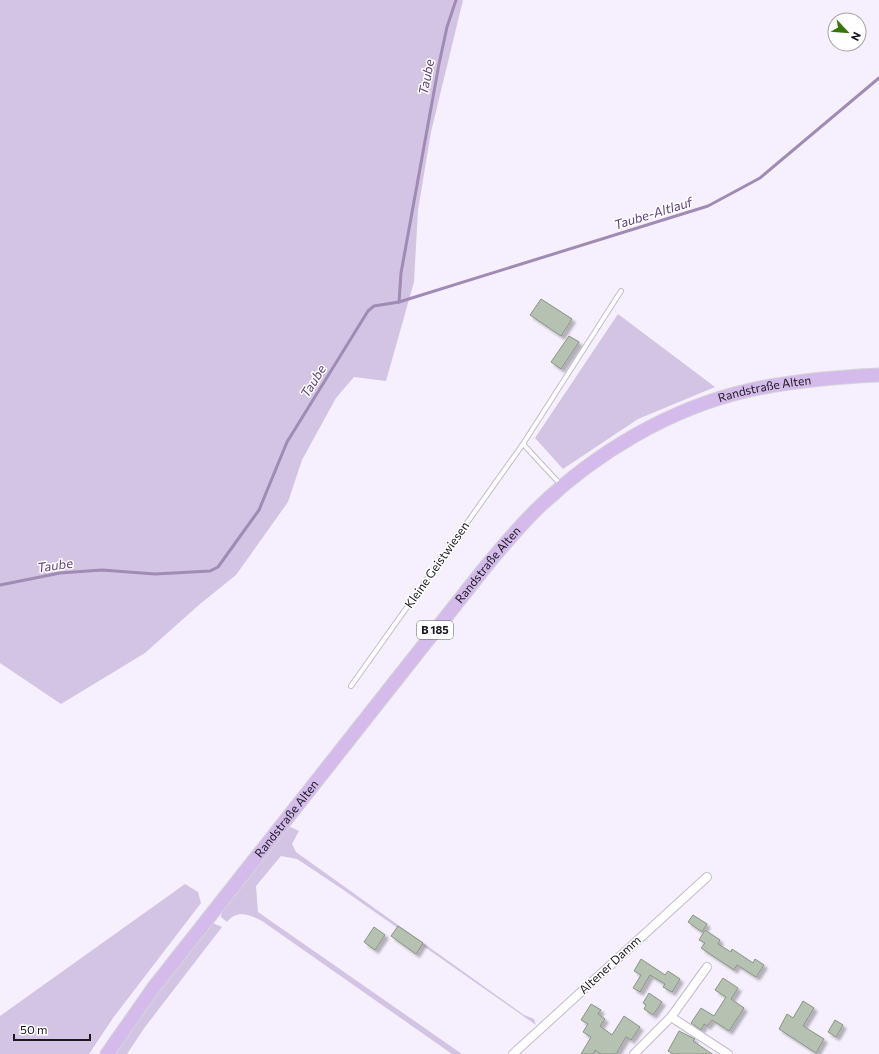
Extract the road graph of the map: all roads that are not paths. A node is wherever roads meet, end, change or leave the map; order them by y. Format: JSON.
{"nodes":[{"id":1,"x":621,"y":292,"type":"dead end"},
{"id":2,"x":879,"y":375,"type":"edge"},
{"id":3,"x":523,"y":444,"type":"junction"},
{"id":4,"x":562,"y":486,"type":"junction"},
{"id":5,"x":351,"y":686,"type":"dead end"},
{"id":6,"x":707,"y":877,"type":"dead end"},
{"id":7,"x":707,"y":967,"type":"dead end"},
{"id":8,"x":671,"y":1017,"type":"junction"},
{"id":9,"x":107,"y":1054,"type":"edge"},
{"id":10,"x":513,"y":1054,"type":"edge"},
{"id":11,"x":634,"y":1054,"type":"edge"},
{"id":12,"x":728,"y":1054,"type":"edge"}],
"edges":[{"from":1,"to":3,"type":"lane","name":"Kleine Geistwiesen"},
{"from":2,"to":4,"type":"main road","name":"Randstraße Alten","number":"B 185"},
{"from":3,"to":4,"type":"lane"},
{"from":3,"to":5,"type":"lane","name":"Kleine Geistwiesen"},
{"from":4,"to":9,"type":"main road","name":"Randstraße Alten","number":"B 185"},
{"from":6,"to":10,"type":"street","name":"Altener Damm"},
{"from":7,"to":8,"type":"street"},
{"from":8,"to":11,"type":"street"},
{"from":8,"to":12,"type":"street"}]}
